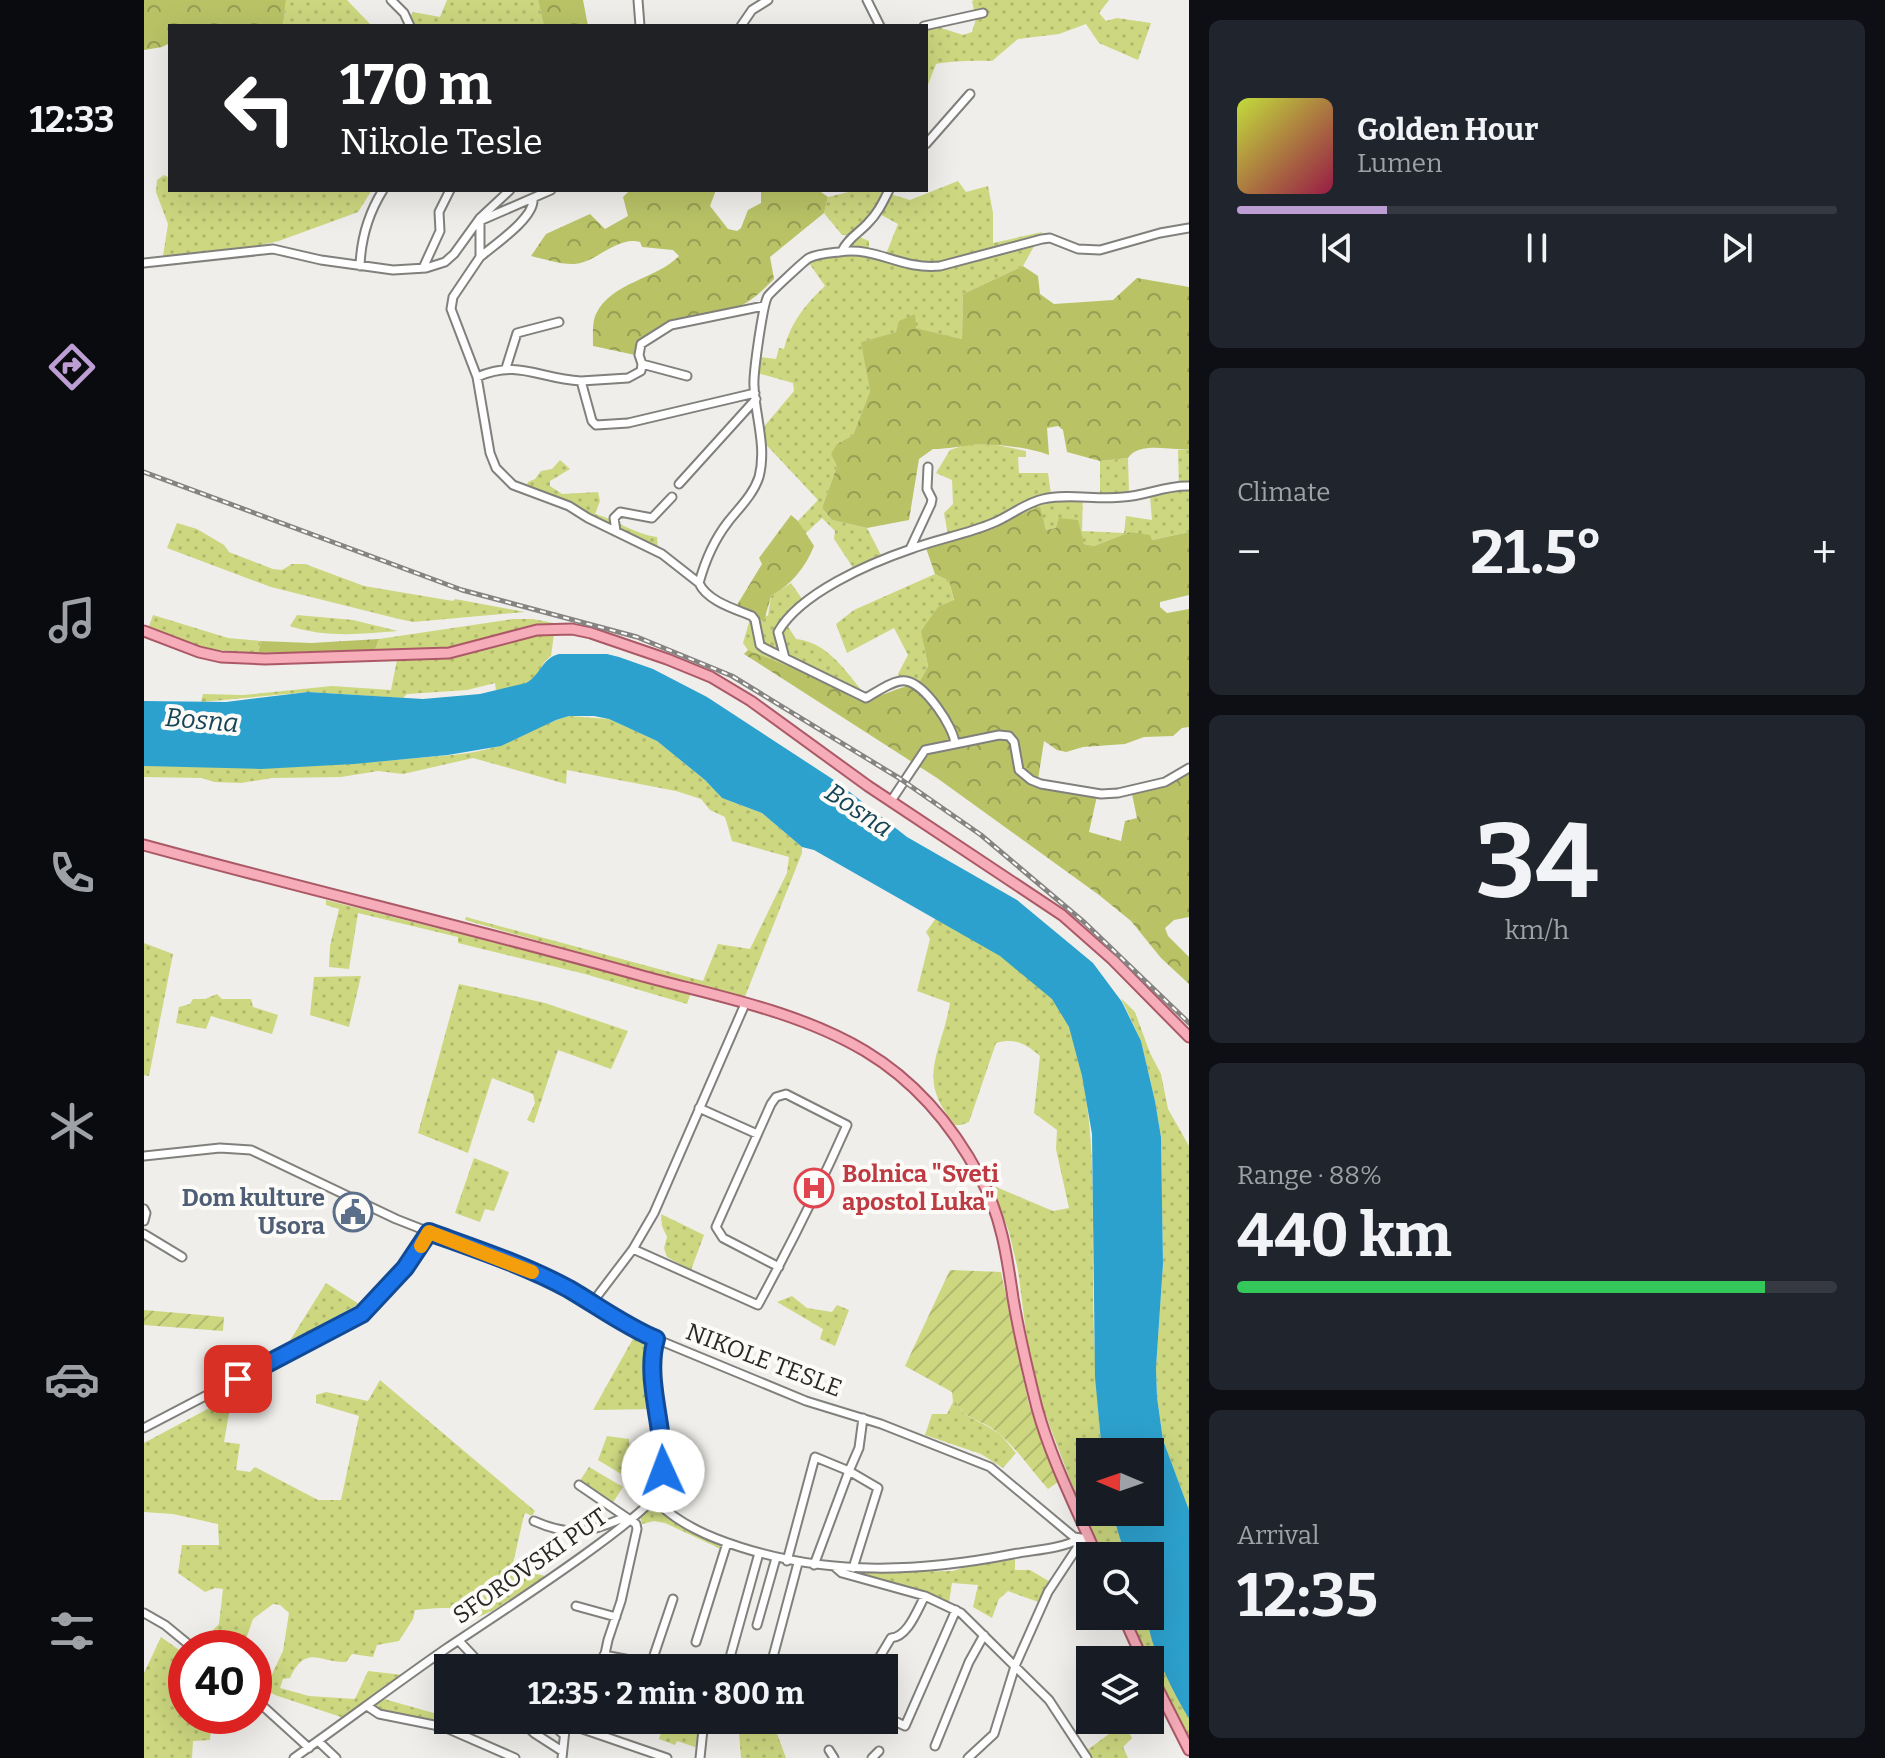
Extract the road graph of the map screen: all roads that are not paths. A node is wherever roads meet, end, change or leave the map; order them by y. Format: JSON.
{"nodes":[{"id":1,"x":391,"y":0,"type":"edge"},
{"id":2,"x":638,"y":0,"type":"edge"},
{"id":3,"x":768,"y":0,"type":"edge"},
{"id":4,"x":867,"y":0,"type":"edge"},
{"id":5,"x":983,"y":13,"type":"dead end"},
{"id":6,"x":409,"y":24,"type":"edge"},
{"id":7,"x":640,"y":24,"type":"edge"},
{"id":8,"x":742,"y":24,"type":"edge"},
{"id":9,"x":879,"y":24,"type":"edge"},
{"id":10,"x":928,"y":25,"type":"edge"},
{"id":11,"x":970,"y":94,"type":"dead end"},
{"id":12,"x":928,"y":142,"type":"edge"},
{"id":13,"x":382,"y":192,"type":"edge"},
{"id":14,"x":449,"y":192,"type":"edge"},
{"id":15,"x":508,"y":192,"type":"edge"},
{"id":16,"x":546,"y":192,"type":"edge"},
{"id":17,"x":888,"y":192,"type":"edge"},
{"id":18,"x":533,"y":198,"type":"junction"},
{"id":19,"x":481,"y":219,"type":"junction"},
{"id":20,"x":1189,"y":228,"type":"edge"},
{"id":21,"x":842,"y":251,"type":"junction"},
{"id":22,"x":480,"y":257,"type":"junction"},
{"id":23,"x":144,"y":263,"type":"edge"},
{"id":24,"x":360,"y":266,"type":"junction"},
{"id":25,"x":423,"y":268,"type":"junction"},
{"id":26,"x":764,"y":306,"type":"junction"},
{"id":27,"x":559,"y":322,"type":"dead end"},
{"id":28,"x":642,"y":364,"type":"junction"},
{"id":29,"x":506,"y":368,"type":"junction"},
{"id":30,"x":687,"y":376,"type":"dead end"},
{"id":31,"x":477,"y":377,"type":"junction"},
{"id":32,"x":581,"y":381,"type":"junction"},
{"id":33,"x":755,"y":396,"type":"junction"},
{"id":34,"x":928,"y":467,"type":"dead end"},
{"id":35,"x":679,"y":484,"type":"dead end"},
{"id":36,"x":1189,"y":486,"type":"edge"},
{"id":37,"x":672,"y":497,"type":"dead end"},
{"id":38,"x":616,"y":531,"type":"junction"},
{"id":39,"x":910,"y":549,"type":"junction"},
{"id":40,"x":699,"y":583,"type":"junction"},
{"id":41,"x":144,"y":631,"type":"edge"},
{"id":42,"x":785,"y":658,"type":"junction"},
{"id":43,"x":955,"y":744,"type":"junction"},
{"id":44,"x":1189,"y":768,"type":"edge"},
{"id":45,"x":891,"y":801,"type":"junction"},
{"id":46,"x":144,"y":845,"type":"edge"},
{"id":47,"x":745,"y":1004,"type":"junction"},
{"id":48,"x":1189,"y":1037,"type":"edge"},
{"id":49,"x":699,"y":1108,"type":"junction"},
{"id":50,"x":757,"y":1134,"type":"junction"},
{"id":51,"x":144,"y":1156,"type":"edge"},
{"id":52,"x":144,"y":1209,"type":"edge"},
{"id":53,"x":144,"y":1221,"type":"edge"},
{"id":54,"x":429,"y":1232,"type":"junction"},
{"id":55,"x":144,"y":1234,"type":"edge"},
{"id":56,"x":633,"y":1249,"type":"junction"},
{"id":57,"x":182,"y":1257,"type":"dead end"},
{"id":58,"x":779,"y":1267,"type":"junction"},
{"id":59,"x":592,"y":1303,"type":"junction"},
{"id":60,"x":656,"y":1339,"type":"junction"},
{"id":61,"x":863,"y":1418,"type":"junction"},
{"id":62,"x":144,"y":1428,"type":"edge"},
{"id":63,"x":849,"y":1471,"type":"junction"},
{"id":64,"x":579,"y":1485,"type":"dead end"},
{"id":65,"x":655,"y":1500,"type":"junction"},
{"id":66,"x":1076,"y":1506,"type":"edge"},
{"id":67,"x":627,"y":1519,"type":"junction"},
{"id":68,"x":534,"y":1521,"type":"dead end"},
{"id":69,"x":1077,"y":1526,"type":"edge"},
{"id":70,"x":1081,"y":1526,"type":"edge"},
{"id":71,"x":1063,"y":1528,"type":"junction"},
{"id":72,"x":1082,"y":1539,"type":"junction"},
{"id":73,"x":1084,"y":1542,"type":"edge"},
{"id":74,"x":727,"y":1543,"type":"junction"},
{"id":75,"x":759,"y":1553,"type":"junction"},
{"id":76,"x":776,"y":1558,"type":"junction"},
{"id":77,"x":787,"y":1561,"type":"junction"},
{"id":78,"x":798,"y":1563,"type":"junction"},
{"id":79,"x":814,"y":1565,"type":"junction"},
{"id":80,"x":835,"y":1567,"type":"junction"},
{"id":81,"x":853,"y":1568,"type":"junction"},
{"id":82,"x":925,"y":1596,"type":"junction"},
{"id":83,"x":673,"y":1599,"type":"dead end"},
{"id":84,"x":576,"y":1606,"type":"dead end"},
{"id":85,"x":956,"y":1610,"type":"junction"},
{"id":86,"x":144,"y":1613,"type":"edge"},
{"id":87,"x":616,"y":1617,"type":"junction"},
{"id":88,"x":757,"y":1625,"type":"dead end"},
{"id":89,"x":171,"y":1630,"type":"edge"},
{"id":90,"x":984,"y":1635,"type":"junction"},
{"id":91,"x":459,"y":1641,"type":"junction"},
{"id":92,"x":696,"y":1642,"type":"dead end"},
{"id":93,"x":471,"y":1654,"type":"edge"},
{"id":94,"x":604,"y":1654,"type":"edge"},
{"id":95,"x":655,"y":1654,"type":"edge"},
{"id":96,"x":731,"y":1654,"type":"edge"},
{"id":97,"x":774,"y":1654,"type":"edge"},
{"id":98,"x":881,"y":1654,"type":"edge"},
{"id":99,"x":1015,"y":1666,"type":"junction"},
{"id":100,"x":1164,"y":1701,"type":"edge"},
{"id":101,"x":367,"y":1706,"type":"junction"},
{"id":102,"x":272,"y":1714,"type":"edge"},
{"id":103,"x":898,"y":1723,"type":"edge"},
{"id":104,"x":535,"y":1734,"type":"edge"},
{"id":105,"x":602,"y":1734,"type":"edge"},
{"id":106,"x":703,"y":1734,"type":"edge"},
{"id":107,"x":564,"y":1735,"type":"edge"},
{"id":108,"x":318,"y":1741,"type":"junction"},
{"id":109,"x":935,"y":1746,"type":"dead end"},
{"id":110,"x":309,"y":1748,"type":"junction"},
{"id":111,"x":1189,"y":1750,"type":"edge"},
{"id":112,"x":879,"y":1751,"type":"dead end"},
{"id":113,"x":562,"y":1754,"type":"edge"},
{"id":114,"x":294,"y":1758,"type":"edge"},
{"id":115,"x":336,"y":1758,"type":"edge"},
{"id":116,"x":515,"y":1758,"type":"edge"},
{"id":117,"x":667,"y":1758,"type":"edge"},
{"id":118,"x":700,"y":1758,"type":"edge"},
{"id":119,"x":872,"y":1758,"type":"edge"},
{"id":120,"x":968,"y":1758,"type":"edge"},
{"id":121,"x":1087,"y":1758,"type":"edge"}],
"edges":[{"from":1,"to":6,"type":"street"},
{"from":2,"to":7,"type":"street"},
{"from":3,"to":8,"type":"street"},
{"from":4,"to":9,"type":"street"},
{"from":5,"to":10,"type":"street"},
{"from":11,"to":12,"type":"street"},
{"from":13,"to":24,"type":"street"},
{"from":14,"to":25,"type":"street"},
{"from":15,"to":19,"type":"street"},
{"from":16,"to":18,"type":"street"},
{"from":17,"to":21,"type":"street"},
{"from":18,"to":19,"type":"street"},
{"from":18,"to":22,"type":"street"},
{"from":19,"to":22,"type":"street"},
{"from":19,"to":25,"type":"street"},
{"from":20,"to":21,"type":"street"},
{"from":21,"to":26,"type":"street"},
{"from":22,"to":31,"type":"street"},
{"from":23,"to":24,"type":"street"},
{"from":24,"to":25,"type":"street"},
{"from":26,"to":28,"type":"street"},
{"from":26,"to":33,"type":"street"},
{"from":27,"to":29,"type":"street"},
{"from":28,"to":30,"type":"street"},
{"from":28,"to":32,"type":"street"},
{"from":29,"to":31,"type":"street"},
{"from":29,"to":32,"type":"street"},
{"from":31,"to":38,"type":"street"},
{"from":32,"to":33,"type":"street"},
{"from":33,"to":35,"type":"street"},
{"from":33,"to":40,"type":"street"},
{"from":34,"to":39,"type":"street"},
{"from":36,"to":39,"type":"street"},
{"from":37,"to":38,"type":"street"},
{"from":38,"to":40,"type":"street"},
{"from":39,"to":42,"type":"street"},
{"from":40,"to":42,"type":"street"},
{"from":41,"to":45,"type":"main road"},
{"from":42,"to":43,"type":"street"},
{"from":43,"to":44,"type":"street"},
{"from":43,"to":45,"type":"street"},
{"from":45,"to":48,"type":"main road"},
{"from":46,"to":47,"type":"main road"},
{"from":47,"to":49,"type":"street"},
{"from":47,"to":66,"type":"main road"},
{"from":49,"to":50,"type":"street"},
{"from":49,"to":56,"type":"street"},
{"from":50,"to":58,"type":"street"},
{"from":50,"to":58,"type":"street"},
{"from":51,"to":54,"type":"street","name":"NIKOLE TESLE"},
{"from":52,"to":53,"type":"street"},
{"from":54,"to":59,"type":"street","name":"NIKOLE TESLE"},
{"from":54,"to":62,"type":"street"},
{"from":55,"to":57,"type":"street"},
{"from":56,"to":58,"type":"street"},
{"from":56,"to":59,"type":"street"},
{"from":59,"to":60,"type":"street","name":"NIKOLE TESLE"},
{"from":60,"to":61,"type":"street","name":"NIKOLE TESLE"},
{"from":60,"to":65,"type":"street"},
{"from":61,"to":63,"type":"street"},
{"from":61,"to":71,"type":"street","name":"NIKOLE TESLE"},
{"from":63,"to":77,"type":"street"},
{"from":63,"to":79,"type":"street"},
{"from":63,"to":81,"type":"street"},
{"from":64,"to":67,"type":"street"},
{"from":65,"to":67,"type":"street","name":"SFOROVSKI PUT"},
{"from":65,"to":74,"type":"street"},
{"from":67,"to":68,"type":"street"},
{"from":67,"to":87,"type":"street"},
{"from":67,"to":91,"type":"street","name":"SFOROVSKI PUT"},
{"from":69,"to":71,"type":"street"},
{"from":70,"to":72,"type":"main road"},
{"from":71,"to":72,"type":"street","name":"NIKOLE TESLE"},
{"from":72,"to":73,"type":"main road"},
{"from":72,"to":81,"type":"street"},
{"from":72,"to":99,"type":"street"},
{"from":74,"to":75,"type":"street"},
{"from":74,"to":92,"type":"street"},
{"from":75,"to":76,"type":"street"},
{"from":75,"to":96,"type":"street"},
{"from":76,"to":77,"type":"street"},
{"from":76,"to":88,"type":"street"},
{"from":77,"to":78,"type":"street"},
{"from":78,"to":79,"type":"street"},
{"from":78,"to":97,"type":"street"},
{"from":79,"to":80,"type":"street"},
{"from":80,"to":81,"type":"street"},
{"from":80,"to":82,"type":"street"},
{"from":82,"to":85,"type":"street"},
{"from":82,"to":98,"type":"street"},
{"from":83,"to":95,"type":"street"},
{"from":84,"to":87,"type":"street"},
{"from":85,"to":90,"type":"street"},
{"from":85,"to":103,"type":"street"},
{"from":86,"to":89,"type":"street"},
{"from":87,"to":94,"type":"street"},
{"from":90,"to":99,"type":"street"},
{"from":90,"to":109,"type":"street"},
{"from":91,"to":93,"type":"street"},
{"from":91,"to":101,"type":"street","name":"SFOROVSKI PUT"},
{"from":99,"to":120,"type":"street"},
{"from":99,"to":121,"type":"street"},
{"from":100,"to":111,"type":"main road"},
{"from":101,"to":108,"type":"street","name":"SFOROVSKI PUT"},
{"from":101,"to":116,"type":"street"},
{"from":102,"to":110,"type":"street"},
{"from":104,"to":113,"type":"street"},
{"from":105,"to":117,"type":"street"},
{"from":106,"to":118,"type":"street"},
{"from":107,"to":113,"type":"street"},
{"from":108,"to":110,"type":"street","name":"SFOROVSKI PUT"},
{"from":108,"to":115,"type":"street"},
{"from":110,"to":114,"type":"street","name":"SFOROVSKI PUT"},
{"from":112,"to":119,"type":"street"}]}
